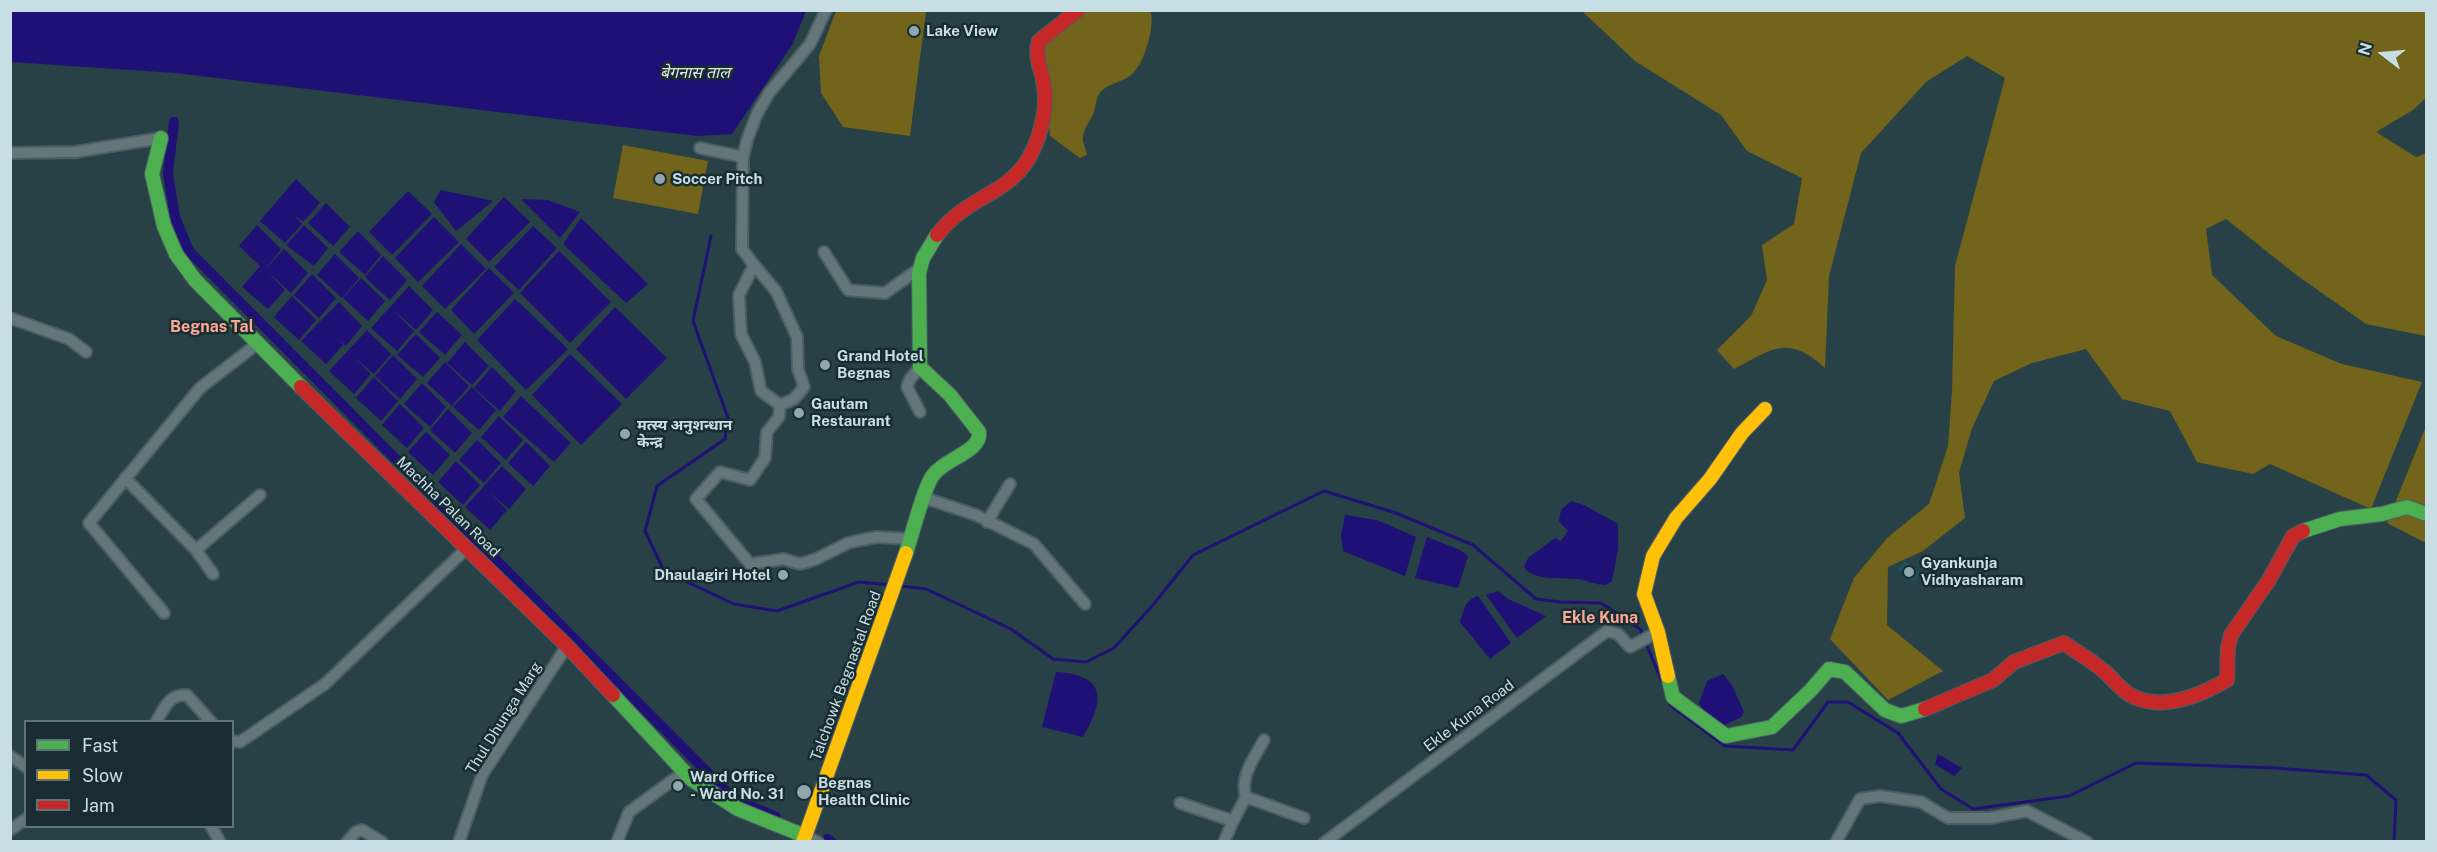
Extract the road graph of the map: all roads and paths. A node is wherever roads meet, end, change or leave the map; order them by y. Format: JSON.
{"nodes":[{"id":1,"x":826,"y":10,"type":"edge"},
{"id":2,"x":1078,"y":10,"type":"edge"},
{"id":3,"x":161,"y":138,"type":"joint"},
{"id":4,"x":700,"y":148,"type":"dead end"},
{"id":5,"x":10,"y":153,"type":"edge"},
{"id":6,"x":743,"y":157,"type":"junction"},
{"id":7,"x":824,"y":252,"type":"dead end"},
{"id":8,"x":754,"y":265,"type":"junction"},
{"id":9,"x":920,"y":268,"type":"junction"},
{"id":10,"x":10,"y":318,"type":"edge"},
{"id":11,"x":257,"y":344,"type":"junction"},
{"id":12,"x":86,"y":352,"type":"dead end"},
{"id":13,"x":920,"y":368,"type":"junction"},
{"id":14,"x":780,"y":405,"type":"junction"},
{"id":15,"x":1765,"y":409,"type":"dead end"},
{"id":16,"x":920,"y":412,"type":"dead end"},
{"id":17,"x":125,"y":478,"type":"junction"},
{"id":18,"x":1010,"y":484,"type":"dead end"},
{"id":19,"x":260,"y":495,"type":"dead end"},
{"id":20,"x":925,"y":498,"type":"junction"},
{"id":21,"x":2427,"y":514,"type":"edge"},
{"id":22,"x":987,"y":522,"type":"junction"},
{"id":23,"x":911,"y":539,"type":"junction"},
{"id":24,"x":467,"y":548,"type":"junction"},
{"id":25,"x":196,"y":550,"type":"junction"},
{"id":26,"x":213,"y":574,"type":"dead end"},
{"id":27,"x":1085,"y":603,"type":"dead end"},
{"id":28,"x":164,"y":613,"type":"dead end"},
{"id":29,"x":1658,"y":632,"type":"junction"},
{"id":30,"x":567,"y":646,"type":"junction"},
{"id":31,"x":157,"y":720,"type":"edge"},
{"id":32,"x":209,"y":720,"type":"edge"},
{"id":33,"x":1264,"y":740,"type":"dead end"},
{"id":34,"x":234,"y":741,"type":"edge"},
{"id":35,"x":10,"y":756,"type":"edge"},
{"id":36,"x":24,"y":766,"type":"edge"},
{"id":37,"x":684,"y":772,"type":"junction"},
{"id":38,"x":1246,"y":796,"type":"junction"},
{"id":39,"x":1180,"y":803,"type":"dead end"},
{"id":40,"x":1304,"y":818,"type":"dead end"},
{"id":41,"x":24,"y":820,"type":"edge"},
{"id":42,"x":1233,"y":821,"type":"junction"},
{"id":43,"x":212,"y":828,"type":"edge"},
{"id":44,"x":10,"y":830,"type":"edge"},
{"id":45,"x":809,"y":840,"type":"edge"},
{"id":46,"x":220,"y":842,"type":"edge"},
{"id":47,"x":347,"y":842,"type":"edge"},
{"id":48,"x":382,"y":842,"type":"edge"},
{"id":49,"x":459,"y":842,"type":"edge"},
{"id":50,"x":617,"y":842,"type":"edge"},
{"id":51,"x":1224,"y":842,"type":"edge"},
{"id":52,"x":1325,"y":842,"type":"edge"},
{"id":53,"x":1836,"y":842,"type":"edge"},
{"id":54,"x":2087,"y":842,"type":"edge"}],
"edges":[{"from":1,"to":6,"type":"street"},
{"from":2,"to":9,"type":"street"},
{"from":3,"to":5,"type":"street"},
{"from":3,"to":11,"type":"street","name":"Machha Palan Road"},
{"from":4,"to":6,"type":"street"},
{"from":6,"to":8,"type":"street"},
{"from":7,"to":9,"type":"street"},
{"from":8,"to":14,"type":"street"},
{"from":8,"to":14,"type":"street"},
{"from":9,"to":13,"type":"street"},
{"from":10,"to":12,"type":"street"},
{"from":11,"to":17,"type":"street"},
{"from":11,"to":24,"type":"street","name":"Machha Palan Road"},
{"from":13,"to":16,"type":"street"},
{"from":13,"to":20,"type":"street","name":"Talchowk Begnastal Road"},
{"from":14,"to":23,"type":"street"},
{"from":15,"to":29,"type":"street"},
{"from":17,"to":25,"type":"street"},
{"from":17,"to":28,"type":"street"},
{"from":18,"to":22,"type":"street"},
{"from":19,"to":25,"type":"street"},
{"from":20,"to":22,"type":"street"},
{"from":20,"to":23,"type":"street","name":"Talchowk Begnastal Road"},
{"from":21,"to":29,"type":"street"},
{"from":22,"to":27,"type":"street"},
{"from":23,"to":45,"type":"street","name":"Talchowk Begnastal Road"},
{"from":24,"to":30,"type":"street","name":"Machha Palan Road"},
{"from":24,"to":34,"type":"street"},
{"from":25,"to":26,"type":"street"},
{"from":29,"to":52,"type":"street","name":"Ekle Kuna Road"},
{"from":30,"to":37,"type":"street","name":"Machha Palan Road"},
{"from":30,"to":49,"type":"street","name":"Thul Dhunga Marg"},
{"from":31,"to":32,"type":"street"},
{"from":33,"to":38,"type":"street"},
{"from":35,"to":36,"type":"street"},
{"from":37,"to":45,"type":"street","name":"Machha Palan Road"},
{"from":37,"to":50,"type":"street"},
{"from":38,"to":40,"type":"street"},
{"from":38,"to":42,"type":"street"},
{"from":39,"to":42,"type":"street"},
{"from":41,"to":44,"type":"street"},
{"from":42,"to":51,"type":"street"},
{"from":43,"to":46,"type":"street"},
{"from":47,"to":48,"type":"street"},
{"from":53,"to":54,"type":"street"}]}
